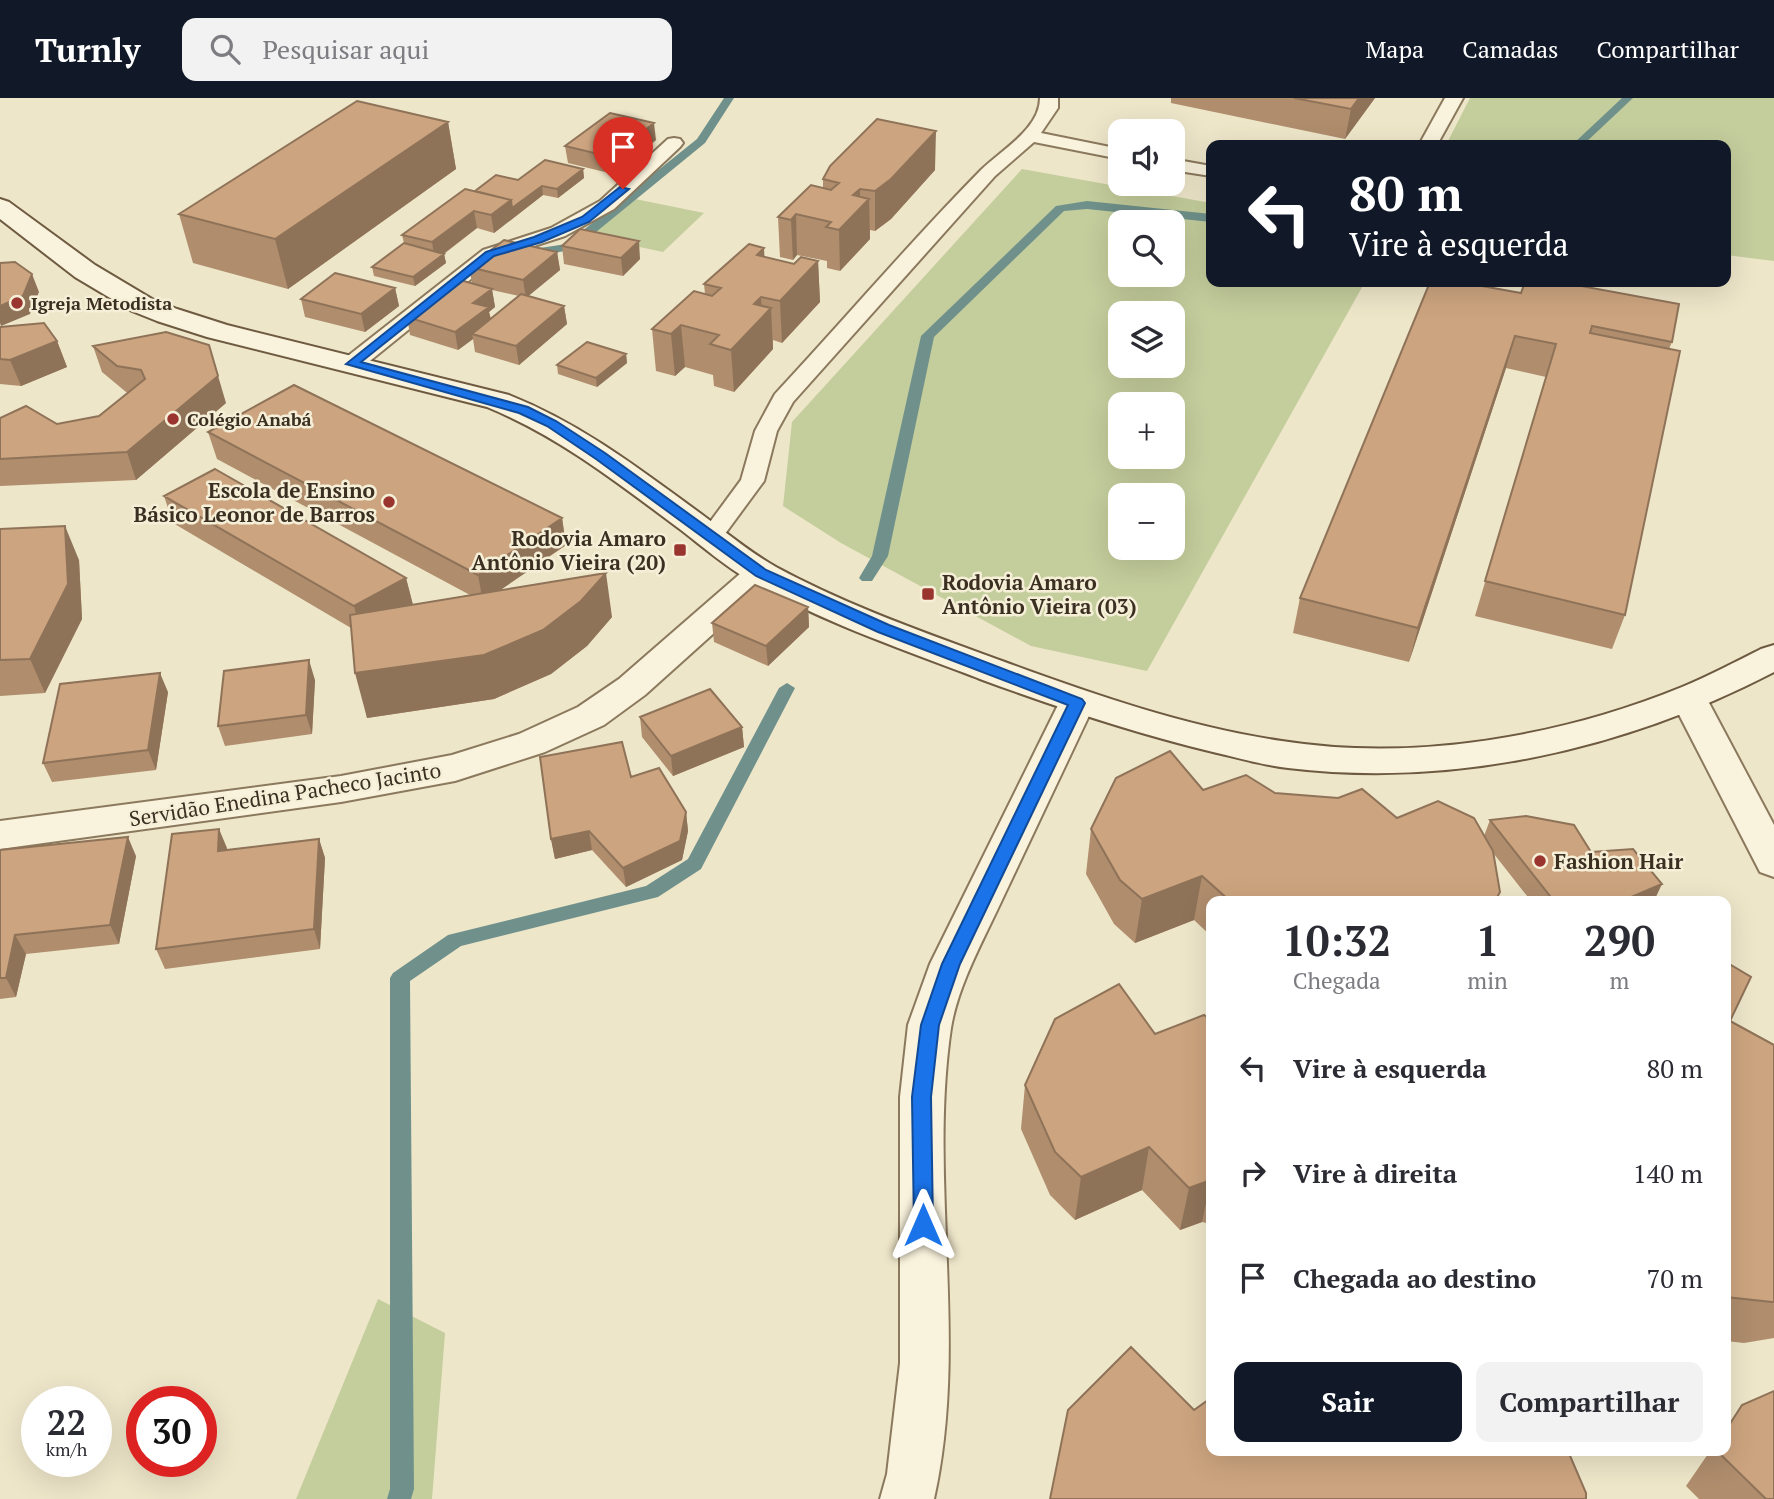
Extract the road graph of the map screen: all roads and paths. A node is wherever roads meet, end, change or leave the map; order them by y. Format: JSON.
{"nodes":[{"id":1,"x":1049,"y":98,"type":"edge"},
{"id":2,"x":1454,"y":98,"type":"edge"},
{"id":3,"x":1030,"y":136,"type":"junction"},
{"id":4,"x":1431,"y":140,"type":"edge"},
{"id":5,"x":674,"y":143,"type":"dead end"},
{"id":6,"x":1108,"y":152,"type":"edge"},
{"id":7,"x":1185,"y":166,"type":"edge"},
{"id":8,"x":1206,"y":170,"type":"edge"},
{"id":9,"x":0,"y":207,"type":"edge"},
{"id":10,"x":352,"y":364,"type":"junction"},
{"id":11,"x":711,"y":537,"type":"junction"},
{"id":12,"x":761,"y":573,"type":"junction"},
{"id":13,"x":1774,"y":657,"type":"edge"},
{"id":14,"x":1689,"y":699,"type":"junction"},
{"id":15,"x":1077,"y":703,"type":"junction"},
{"id":16,"x":0,"y":835,"type":"edge"},
{"id":17,"x":1774,"y":862,"type":"edge"},
{"id":18,"x":907,"y":1499,"type":"edge"}],
"edges":[{"from":1,"to":3,"type":"lane"},
{"from":2,"to":4,"type":"lane"},
{"from":3,"to":6,"type":"lane"},
{"from":3,"to":11,"type":"lane"},
{"from":5,"to":10,"type":"lane"},
{"from":7,"to":8,"type":"lane"},
{"from":9,"to":10,"type":"street"},
{"from":10,"to":11,"type":"street"},
{"from":11,"to":12,"type":"street"},
{"from":12,"to":15,"type":"street"},
{"from":12,"to":16,"type":"street","name":"Servidão Enedina Pacheco Jacinto"},
{"from":13,"to":14,"type":"street"},
{"from":14,"to":15,"type":"street"},
{"from":14,"to":17,"type":"street"},
{"from":15,"to":18,"type":"street"}]}
